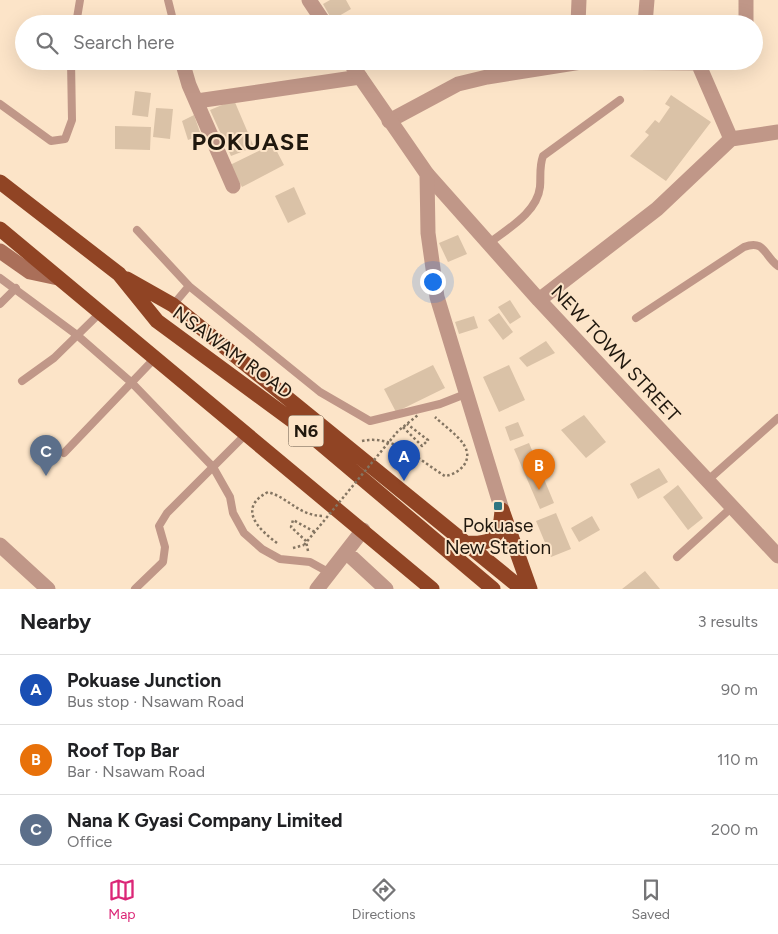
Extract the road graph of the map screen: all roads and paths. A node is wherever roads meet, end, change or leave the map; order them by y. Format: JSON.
{"nodes":[{"id":1,"x":80,"y":0,"type":"edge"},
{"id":2,"x":168,"y":0,"type":"edge"},
{"id":3,"x":309,"y":0,"type":"edge"},
{"id":4,"x":579,"y":0,"type":"edge"},
{"id":5,"x":647,"y":0,"type":"edge"},
{"id":6,"x":746,"y":0,"type":"edge"},
{"id":7,"x":78,"y":15,"type":"edge"},
{"id":8,"x":172,"y":15,"type":"edge"},
{"id":9,"x":318,"y":15,"type":"edge"},
{"id":10,"x":578,"y":15,"type":"edge"},
{"id":11,"x":646,"y":15,"type":"edge"},
{"id":12,"x":746,"y":15,"type":"edge"},
{"id":13,"x":71,"y":70,"type":"edge"},
{"id":14,"x":184,"y":70,"type":"edge"},
{"id":15,"x":356,"y":70,"type":"edge"},
{"id":16,"x":532,"y":70,"type":"edge"},
{"id":17,"x":701,"y":70,"type":"edge"},
{"id":18,"x":360,"y":77,"type":"junction"},
{"id":19,"x":620,"y":100,"type":"dead end"},
{"id":20,"x":196,"y":101,"type":"junction"},
{"id":21,"x":0,"y":104,"type":"edge"},
{"id":22,"x":389,"y":121,"type":"junction"},
{"id":23,"x":778,"y":132,"type":"edge"},
{"id":24,"x":731,"y":139,"type":"junction"},
{"id":25,"x":427,"y":174,"type":"junction"},
{"id":26,"x":0,"y":182,"type":"edge"},
{"id":27,"x":233,"y":186,"type":"dead end"},
{"id":28,"x":0,"y":229,"type":"edge"},
{"id":29,"x":137,"y":230,"type":"dead end"},
{"id":30,"x":488,"y":244,"type":"junction"},
{"id":31,"x":0,"y":250,"type":"edge"},
{"id":32,"x":778,"y":266,"type":"edge"},
{"id":33,"x":119,"y":274,"type":"junction"},
{"id":34,"x":0,"y":278,"type":"edge"},
{"id":35,"x":58,"y":278,"type":"junction"},
{"id":36,"x":189,"y":286,"type":"junction"},
{"id":37,"x":16,"y":288,"type":"junction"},
{"id":38,"x":540,"y":300,"type":"junction"},
{"id":39,"x":0,"y":304,"type":"edge"},
{"id":40,"x":173,"y":305,"type":"junction"},
{"id":41,"x":101,"y":312,"type":"junction"},
{"id":42,"x":636,"y":318,"type":"dead end"},
{"id":43,"x":77,"y":335,"type":"junction"},
{"id":44,"x":154,"y":358,"type":"junction"},
{"id":45,"x":22,"y":381,"type":"dead end"},
{"id":46,"x":132,"y":383,"type":"junction"},
{"id":47,"x":468,"y":393,"type":"junction"},
{"id":48,"x":426,"y":413,"type":"dead end"},
{"id":49,"x":434,"y":416,"type":"dead end"},
{"id":50,"x":778,"y":418,"type":"edge"},
{"id":51,"x":403,"y":428,"type":"junction"},
{"id":52,"x":410,"y":428,"type":"dead end"},
{"id":53,"x":246,"y":434,"type":"junction"},
{"id":54,"x":345,"y":444,"type":"junction"},
{"id":55,"x":64,"y":453,"type":"dead end"},
{"id":56,"x":213,"y":467,"type":"junction"},
{"id":57,"x":708,"y":480,"type":"junction"},
{"id":58,"x":731,"y":508,"type":"junction"},
{"id":59,"x":502,"y":510,"type":"junction"},
{"id":60,"x":346,"y":516,"type":"junction"},
{"id":61,"x":363,"y":530,"type":"junction"},
{"id":62,"x":315,"y":532,"type":"junction"},
{"id":63,"x":306,"y":541,"type":"dead end"},
{"id":64,"x":463,"y":543,"type":"junction"},
{"id":65,"x":0,"y":545,"type":"edge"},
{"id":66,"x":282,"y":548,"type":"dead end"},
{"id":67,"x":292,"y":549,"type":"dead end"},
{"id":68,"x":346,"y":552,"type":"junction"},
{"id":69,"x":778,"y":556,"type":"edge"},
{"id":70,"x":677,"y":557,"type":"dead end"},
{"id":71,"x":330,"y":573,"type":"junction"},
{"id":72,"x":48,"y":589,"type":"edge"},
{"id":73,"x":135,"y":589,"type":"edge"},
{"id":74,"x":317,"y":589,"type":"edge"},
{"id":75,"x":386,"y":589,"type":"edge"},
{"id":76,"x":432,"y":589,"type":"edge"},
{"id":77,"x":493,"y":589,"type":"edge"},
{"id":78,"x":522,"y":589,"type":"edge"},
{"id":79,"x":530,"y":589,"type":"edge"}],
"edges":[{"from":1,"to":7,"type":"lane"},
{"from":2,"to":8,"type":"lane"},
{"from":3,"to":9,"type":"street"},
{"from":4,"to":10,"type":"street"},
{"from":5,"to":11,"type":"street"},
{"from":6,"to":12,"type":"street"},
{"from":13,"to":21,"type":"lane"},
{"from":14,"to":20,"type":"street"},
{"from":15,"to":18,"type":"street","name":"NEW TOWN STREET"},
{"from":16,"to":22,"type":"street"},
{"from":17,"to":24,"type":"street"},
{"from":18,"to":20,"type":"street"},
{"from":18,"to":22,"type":"street","name":"NEW TOWN STREET"},
{"from":19,"to":30,"type":"lane"},
{"from":20,"to":27,"type":"street"},
{"from":22,"to":25,"type":"street","name":"NEW TOWN STREET"},
{"from":23,"to":24,"type":"street"},
{"from":24,"to":38,"type":"street"},
{"from":25,"to":30,"type":"street","name":"NEW TOWN STREET"},
{"from":25,"to":47,"type":"street"},
{"from":26,"to":33,"type":"highway","name":"NSAWAM ROAD","number":"N6"},
{"from":28,"to":35,"type":"highway","number":"N6"},
{"from":29,"to":36,"type":"lane"},
{"from":30,"to":38,"type":"street","name":"NEW TOWN STREET"},
{"from":31,"to":35,"type":"main road"},
{"from":32,"to":42,"type":"lane"},
{"from":33,"to":40,"type":"highway"},
{"from":33,"to":77,"type":"highway","name":"NSAWAM ROAD","number":"N6"},
{"from":34,"to":37,"type":"lane"},
{"from":35,"to":41,"type":"highway","number":"N6"},
{"from":36,"to":40,"type":"lane"},
{"from":36,"to":47,"type":"lane"},
{"from":37,"to":39,"type":"lane"},
{"from":37,"to":43,"type":"lane"},
{"from":38,"to":57,"type":"street","name":"NEW TOWN STREET"},
{"from":40,"to":54,"type":"highway"},
{"from":41,"to":43,"type":"lane"},
{"from":41,"to":44,"type":"highway","number":"N6"},
{"from":43,"to":45,"type":"lane"},
{"from":43,"to":46,"type":"lane"},
{"from":44,"to":46,"type":"lane"},
{"from":44,"to":53,"type":"highway","number":"N6"},
{"from":46,"to":55,"type":"lane"},
{"from":46,"to":56,"type":"lane"},
{"from":47,"to":59,"type":"street"},
{"from":48,"to":51,"type":"path","bridge":true},
{"from":49,"to":54,"type":"path"},
{"from":50,"to":57,"type":"lane"},
{"from":51,"to":52,"type":"path"},
{"from":51,"to":62,"type":"path","bridge":true},
{"from":53,"to":56,"type":"lane"},
{"from":53,"to":60,"type":"highway","number":"N6"},
{"from":54,"to":64,"type":"highway"},
{"from":56,"to":71,"type":"lane"},
{"from":56,"to":73,"type":"lane"},
{"from":57,"to":58,"type":"street","name":"NEW TOWN STREET"},
{"from":58,"to":69,"type":"street","name":"NEW TOWN STREET"},
{"from":58,"to":70,"type":"lane"},
{"from":59,"to":64,"type":"highway"},
{"from":59,"to":79,"type":"highway"},
{"from":60,"to":61,"type":"highway","number":"N6"},
{"from":60,"to":66,"type":"path"},
{"from":61,"to":68,"type":"street"},
{"from":61,"to":76,"type":"highway","number":"N6"},
{"from":62,"to":63,"type":"path"},
{"from":62,"to":67,"type":"path","bridge":true},
{"from":64,"to":78,"type":"highway"},
{"from":65,"to":72,"type":"street"},
{"from":68,"to":71,"type":"street"},
{"from":68,"to":75,"type":"street"},
{"from":71,"to":74,"type":"street"}]}
